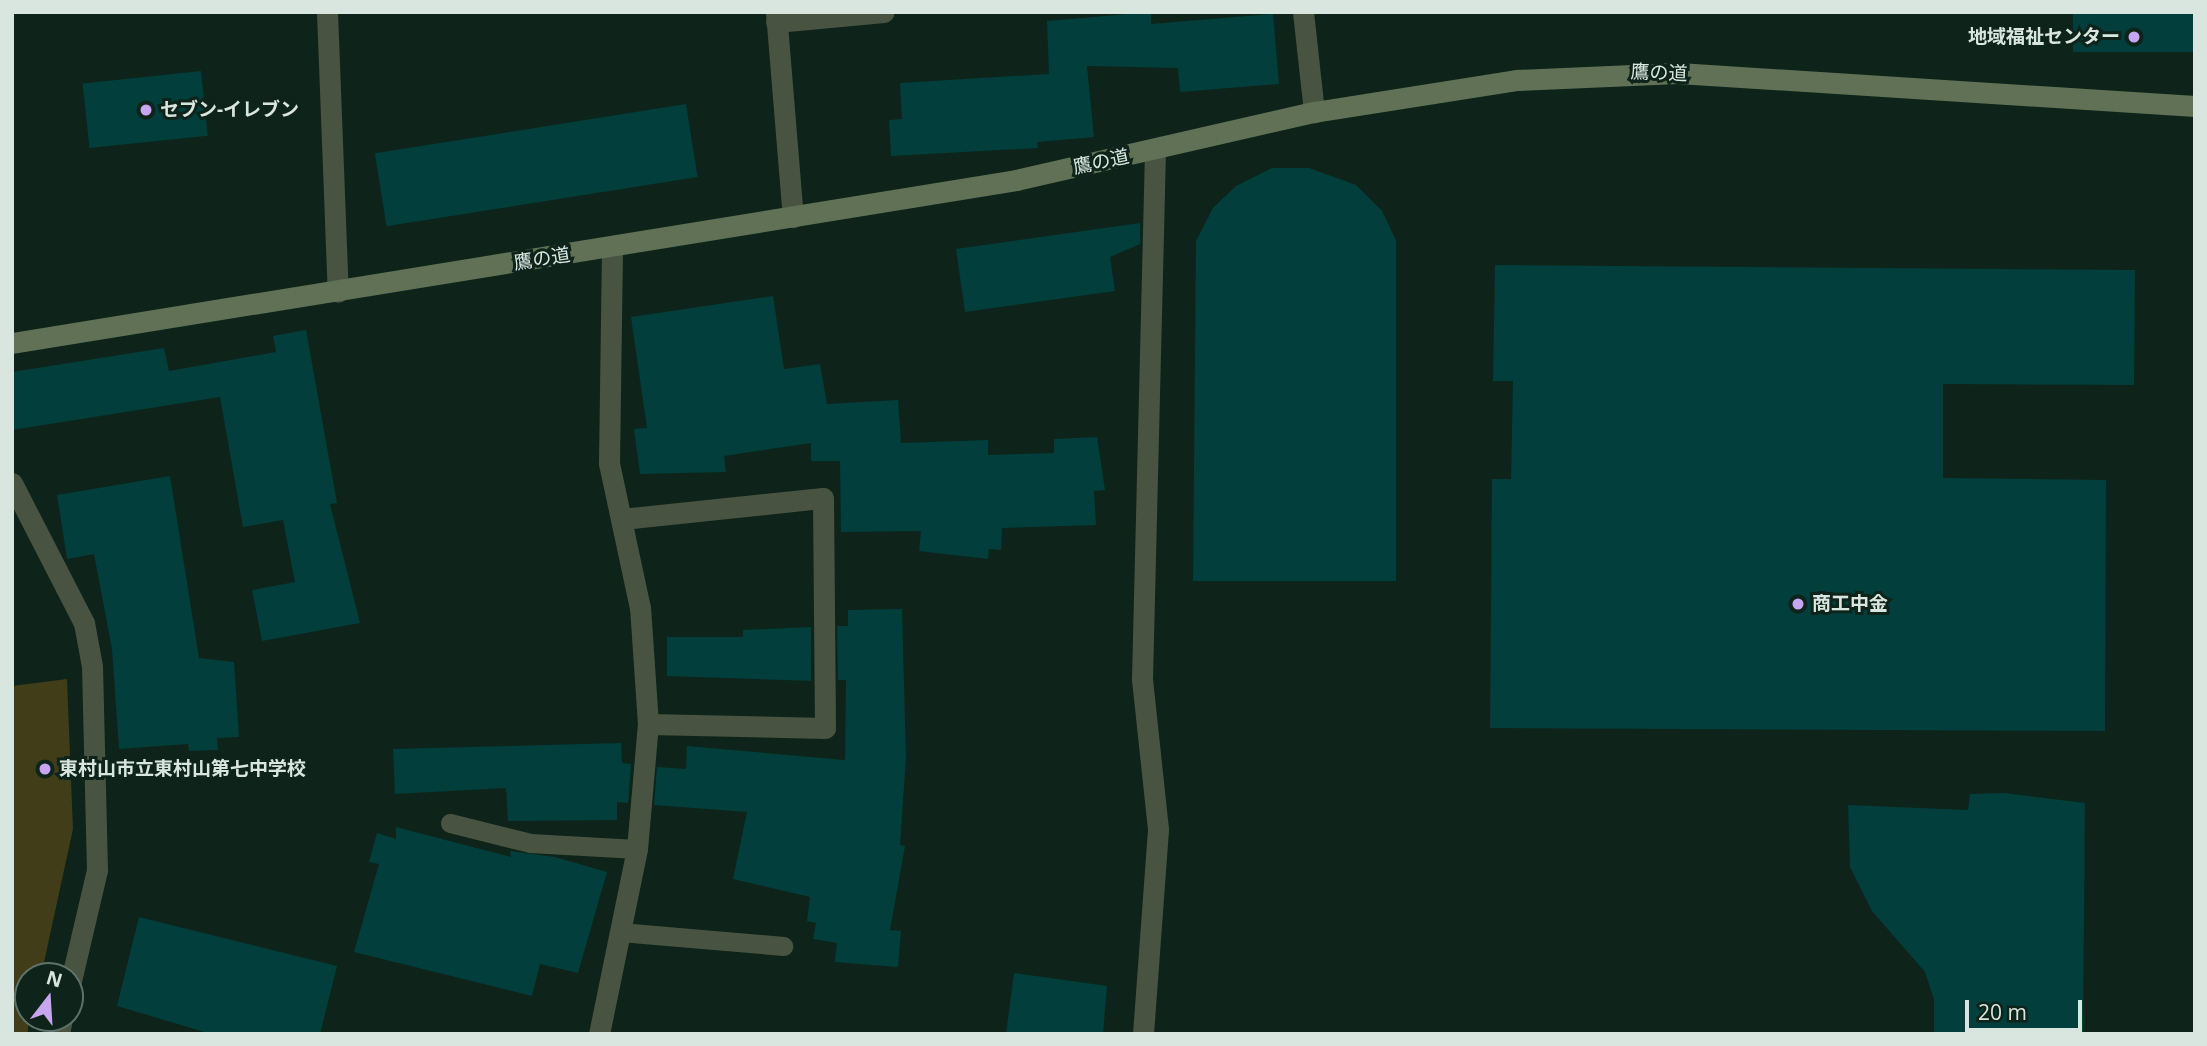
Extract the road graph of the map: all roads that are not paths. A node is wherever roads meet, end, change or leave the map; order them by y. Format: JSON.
{"nodes":[{"id":1,"x":327,"y":12,"type":"edge"},
{"id":2,"x":884,"y":12,"type":"edge"},
{"id":3,"x":1303,"y":12,"type":"edge"},
{"id":4,"x":776,"y":17,"type":"edge"},
{"id":5,"x":2195,"y":106,"type":"edge"},
{"id":6,"x":1314,"y":112,"type":"junction"},
{"id":7,"x":1155,"y":151,"type":"junction"},
{"id":8,"x":793,"y":217,"type":"junction"},
{"id":9,"x":612,"y":248,"type":"junction"},
{"id":10,"x":338,"y":292,"type":"junction"},
{"id":11,"x":12,"y":343,"type":"edge"},
{"id":12,"x":12,"y":484,"type":"edge"},
{"id":13,"x":622,"y":519,"type":"junction"},
{"id":14,"x":649,"y":724,"type":"junction"},
{"id":15,"x":450,"y":823,"type":"dead end"},
{"id":16,"x":637,"y":849,"type":"junction"},
{"id":17,"x":620,"y":932,"type":"junction"},
{"id":18,"x":783,"y":946,"type":"dead end"},
{"id":19,"x":75,"y":962,"type":"edge"},
{"id":20,"x":599,"y":1034,"type":"edge"},
{"id":21,"x":1143,"y":1034,"type":"edge"}],
"edges":[{"from":1,"to":10,"type":"street"},
{"from":2,"to":4,"type":"street"},
{"from":3,"to":6,"type":"street"},
{"from":4,"to":8,"type":"street"},
{"from":5,"to":6,"type":"street","name":"鷹の道"},
{"from":6,"to":7,"type":"street","name":"鷹の道"},
{"from":7,"to":8,"type":"street","name":"鷹の道"},
{"from":7,"to":21,"type":"street"},
{"from":8,"to":9,"type":"street","name":"鷹の道"},
{"from":9,"to":10,"type":"street","name":"鷹の道"},
{"from":9,"to":13,"type":"street"},
{"from":10,"to":11,"type":"street","name":"鷹の道"},
{"from":12,"to":19,"type":"street"},
{"from":13,"to":14,"type":"street"},
{"from":13,"to":14,"type":"street"},
{"from":14,"to":16,"type":"street"},
{"from":15,"to":16,"type":"lane"},
{"from":16,"to":17,"type":"street"},
{"from":17,"to":18,"type":"lane"},
{"from":17,"to":20,"type":"street"}]}
